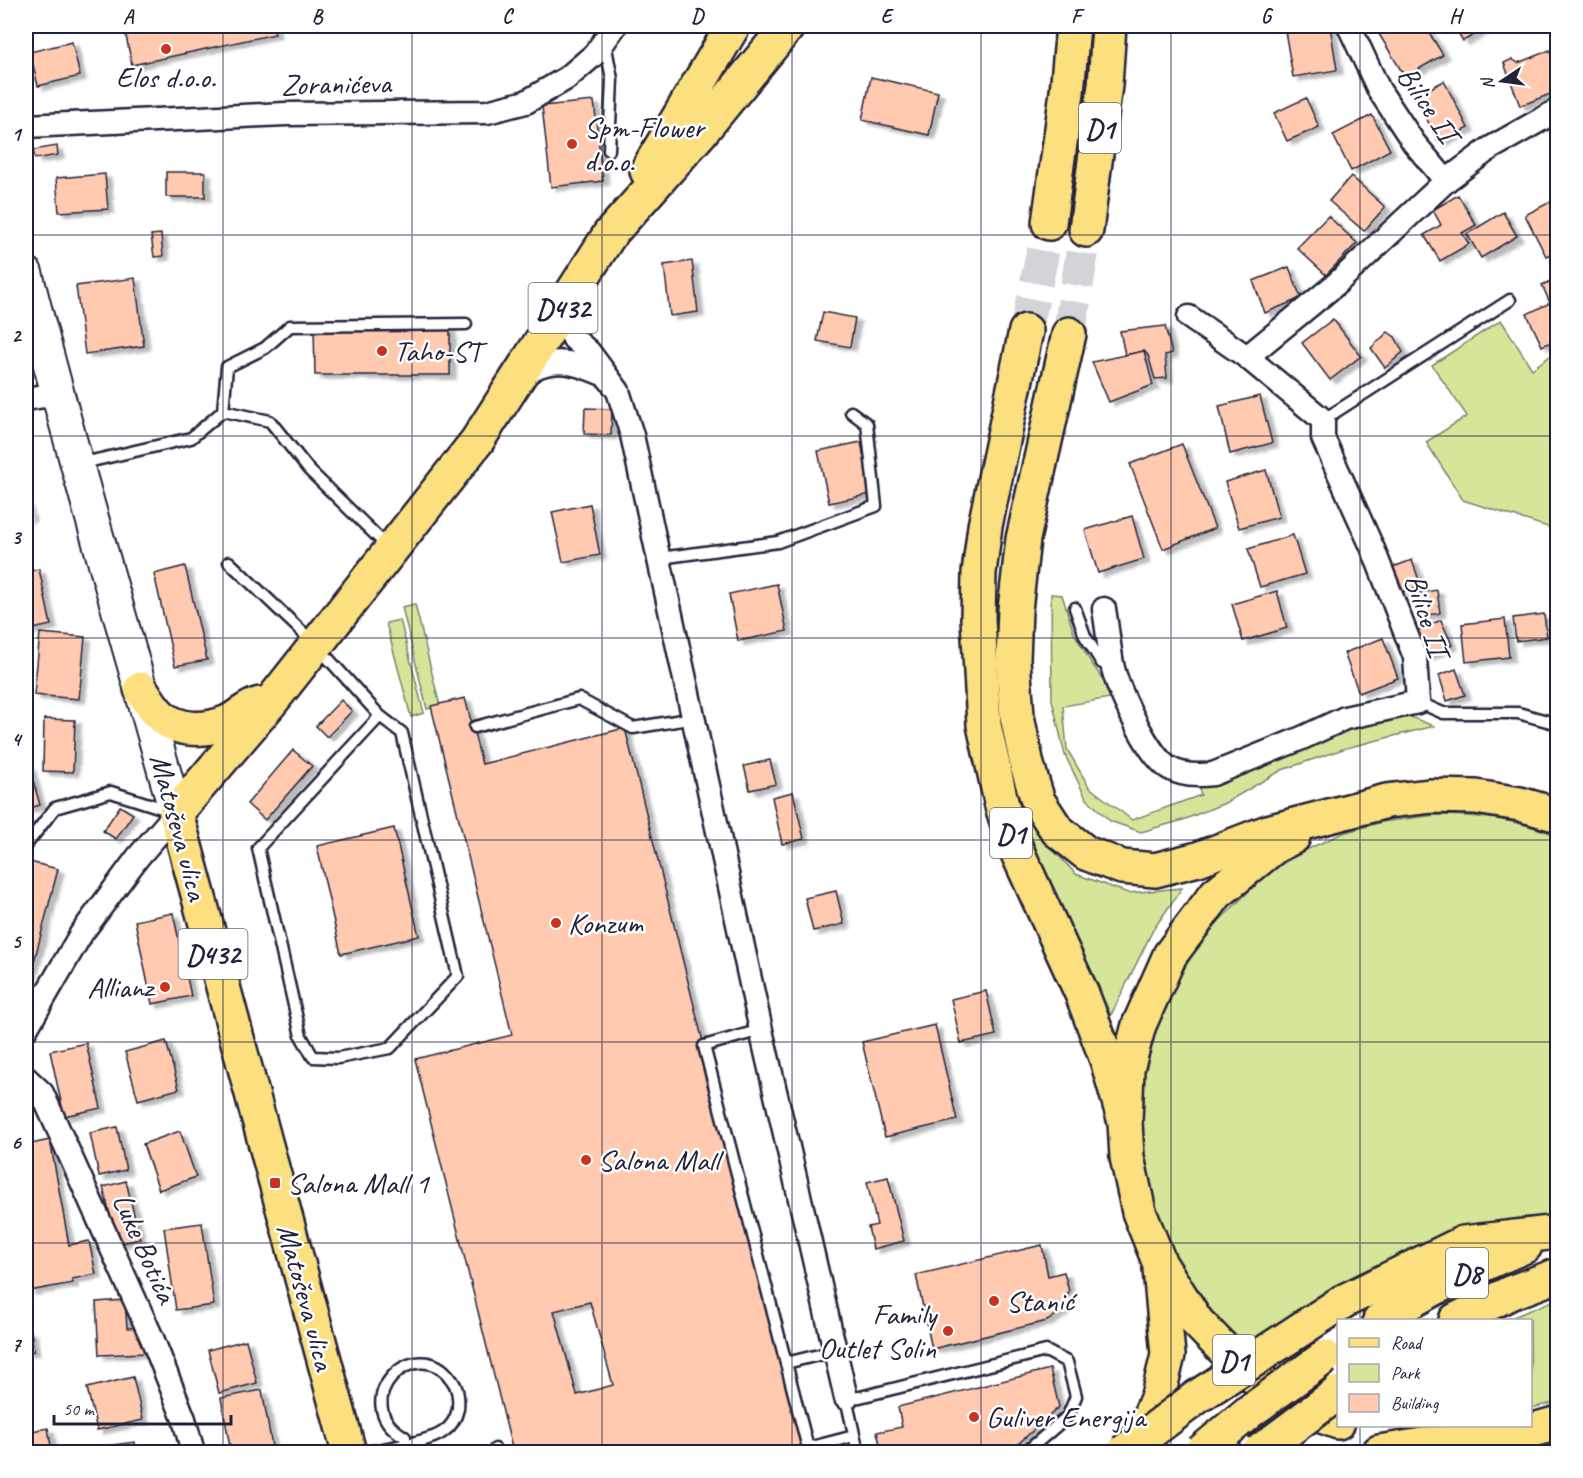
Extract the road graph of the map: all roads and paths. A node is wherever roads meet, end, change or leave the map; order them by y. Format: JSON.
{"nodes":[{"id":1,"x":733,"y":26,"type":"edge"},
{"id":2,"x":788,"y":26,"type":"edge"},
{"id":3,"x":1061,"y":26,"type":"edge"},
{"id":4,"x":1072,"y":26,"type":"edge"},
{"id":5,"x":1109,"y":26,"type":"edge"},
{"id":6,"x":1349,"y":26,"type":"edge"},
{"id":7,"x":610,"y":34,"type":"edge"},
{"id":8,"x":1067,"y":92,"type":"junction"},
{"id":9,"x":1557,"y":110,"type":"edge"},
{"id":10,"x":26,"y":126,"type":"edge"},
{"id":11,"x":609,"y":150,"type":"dead end"},
{"id":12,"x":1446,"y":181,"type":"junction"},
{"id":13,"x":1049,"y":223,"type":"tunnel mouth"},
{"id":14,"x":1086,"y":230,"type":"tunnel mouth"},
{"id":15,"x":610,"y":234,"type":"junction"},
{"id":16,"x":26,"y":273,"type":"edge"},
{"id":17,"x":1510,"y":300,"type":"dead end"},
{"id":18,"x":565,"y":305,"type":"junction"},
{"id":19,"x":1189,"y":317,"type":"dead end"},
{"id":20,"x":466,"y":324,"type":"dead end"},
{"id":21,"x":1026,"y":331,"type":"tunnel mouth"},
{"id":22,"x":1069,"y":334,"type":"tunnel mouth"},
{"id":23,"x":1247,"y":357,"type":"junction"},
{"id":24,"x":607,"y":375,"type":"junction"},
{"id":25,"x":516,"y":381,"type":"junction"},
{"id":26,"x":57,"y":394,"type":"junction"},
{"id":27,"x":26,"y":399,"type":"edge"},
{"id":28,"x":223,"y":411,"type":"junction"},
{"id":29,"x":851,"y":412,"type":"dead end"},
{"id":30,"x":1323,"y":420,"type":"junction"},
{"id":31,"x":76,"y":465,"type":"junction"},
{"id":32,"x":392,"y":550,"type":"junction"},
{"id":33,"x":660,"y":558,"type":"junction"},
{"id":34,"x":229,"y":562,"type":"dead end"},
{"id":35,"x":1075,"y":608,"type":"dead end"},
{"id":36,"x":1104,"y":609,"type":"dead end"},
{"id":37,"x":317,"y":646,"type":"junction"},
{"id":38,"x":1113,"y":665,"type":"junction"},
{"id":39,"x":141,"y":690,"type":"junction"},
{"id":40,"x":271,"y":702,"type":"junction"},
{"id":41,"x":1418,"y":702,"type":"junction"},
{"id":42,"x":380,"y":716,"type":"junction"},
{"id":43,"x":694,"y":718,"type":"junction"},
{"id":44,"x":1557,"y":724,"type":"edge"},
{"id":45,"x":475,"y":727,"type":"dead end"},
{"id":46,"x":176,"y":813,"type":"junction"},
{"id":47,"x":1344,"y":813,"type":"junction"},
{"id":48,"x":1557,"y":815,"type":"edge"},
{"id":49,"x":26,"y":845,"type":"edge"},
{"id":50,"x":26,"y":1029,"type":"edge"},
{"id":51,"x":761,"y":1030,"type":"junction"},
{"id":52,"x":26,"y":1078,"type":"edge"},
{"id":53,"x":1125,"y":1122,"type":"junction"},
{"id":54,"x":1557,"y":1233,"type":"edge"},
{"id":55,"x":1160,"y":1264,"type":"junction"},
{"id":56,"x":1557,"y":1275,"type":"edge"},
{"id":57,"x":1382,"y":1319,"type":"edge"},
{"id":58,"x":1458,"y":1319,"type":"edge"},
{"id":59,"x":835,"y":1351,"type":"junction"},
{"id":60,"x":1332,"y":1352,"type":"edge"},
{"id":61,"x":786,"y":1363,"type":"junction"},
{"id":62,"x":1337,"y":1394,"type":"edge"},
{"id":63,"x":846,"y":1398,"type":"junction"},
{"id":64,"x":1337,"y":1422,"type":"edge"},
{"id":65,"x":1557,"y":1423,"type":"edge"},
{"id":66,"x":1353,"y":1427,"type":"edge"},
{"id":67,"x":854,"y":1436,"type":"junction"},
{"id":68,"x":405,"y":1437,"type":"dead end"},
{"id":69,"x":1435,"y":1443,"type":"junction"},
{"id":70,"x":808,"y":1450,"type":"edge"},
{"id":71,"x":193,"y":1452,"type":"edge"},
{"id":72,"x":349,"y":1452,"type":"edge"},
{"id":73,"x":368,"y":1452,"type":"edge"},
{"id":74,"x":858,"y":1452,"type":"edge"},
{"id":75,"x":1026,"y":1452,"type":"edge"},
{"id":76,"x":1125,"y":1452,"type":"edge"},
{"id":77,"x":1201,"y":1452,"type":"edge"},
{"id":78,"x":1259,"y":1452,"type":"edge"},
{"id":79,"x":1378,"y":1452,"type":"edge"}],
"edges":[{"from":1,"to":15,"type":"main road"},
{"from":2,"to":15,"type":"main road"},
{"from":3,"to":8,"type":"main road"},
{"from":4,"to":8,"type":"main road","number":"D1"},
{"from":5,"to":14,"type":"main road","number":"D1"},
{"from":6,"to":12,"type":"street","name":"Bilice II"},
{"from":7,"to":10,"type":"street","name":"Zoranićeva"},
{"from":7,"to":11,"type":"lane"},
{"from":8,"to":13,"type":"main road","number":"D1"},
{"from":9,"to":12,"type":"street","name":"Bilice II"},
{"from":12,"to":23,"type":"street","name":"Bilice II"},
{"from":15,"to":18,"type":"main road","number":"D432"},
{"from":16,"to":26,"type":"main road","name":"Matoševa ulica"},
{"from":17,"to":30,"type":"lane"},
{"from":18,"to":24,"type":"street"},
{"from":18,"to":25,"type":"main road","number":"D432"},
{"from":19,"to":23,"type":"street"},
{"from":20,"to":28,"type":"lane"},
{"from":21,"to":53,"type":"main road","number":"D1"},
{"from":22,"to":47,"type":"main road","number":"D1"},
{"from":23,"to":30,"type":"street"},
{"from":24,"to":25,"type":"street"},
{"from":24,"to":33,"type":"street"},
{"from":25,"to":32,"type":"main road","number":"D432"},
{"from":26,"to":27,"type":"street"},
{"from":26,"to":31,"type":"main road","name":"Matoševa ulica"},
{"from":28,"to":31,"type":"lane"},
{"from":28,"to":32,"type":"lane"},
{"from":29,"to":33,"type":"lane"},
{"from":30,"to":41,"type":"street","name":"Bilice II"},
{"from":31,"to":39,"type":"main road","name":"Matoševa ulica"},
{"from":32,"to":37,"type":"main road","number":"D432"},
{"from":33,"to":43,"type":"street"},
{"from":34,"to":37,"type":"lane"},
{"from":35,"to":38,"type":"lane","name":"Bilice II"},
{"from":36,"to":38,"type":"street","name":"Bilice II"},
{"from":37,"to":40,"type":"main road","number":"D432"},
{"from":37,"to":42,"type":"lane"},
{"from":38,"to":41,"type":"street","name":"Bilice II"},
{"from":39,"to":40,"type":"main road"},
{"from":39,"to":46,"type":"main road","name":"Matoševa ulica"},
{"from":40,"to":46,"type":"main road","number":"D432"},
{"from":41,"to":44,"type":"lane"},
{"from":42,"to":42,"type":"lane"},
{"from":43,"to":45,"type":"lane"},
{"from":43,"to":51,"type":"street"},
{"from":46,"to":49,"type":"lane"},
{"from":46,"to":50,"type":"street"},
{"from":46,"to":72,"type":"main road","name":"Matoševa ulica","number":"D432"},
{"from":47,"to":48,"type":"main road","number":"D1"},
{"from":47,"to":53,"type":"main road"},
{"from":51,"to":59,"type":"street"},
{"from":51,"to":61,"type":"lane"},
{"from":52,"to":71,"type":"street","name":"Luke Botića"},
{"from":53,"to":55,"type":"main road","number":"D1"},
{"from":54,"to":57,"type":"main road","number":"D8"},
{"from":54,"to":76,"type":"main road","bridge":true},
{"from":55,"to":64,"type":"main road","number":"D1"},
{"from":55,"to":76,"type":"main road"},
{"from":56,"to":58,"type":"main road","number":"D8"},
{"from":59,"to":61,"type":"lane"},
{"from":59,"to":63,"type":"street"},
{"from":60,"to":77,"type":"main road","bridge":true},
{"from":61,"to":70,"type":"lane"},
{"from":62,"to":78,"type":"main road","bridge":true},
{"from":63,"to":67,"type":"lane"},
{"from":63,"to":75,"type":"lane"},
{"from":65,"to":69,"type":"main road"},
{"from":66,"to":69,"type":"main road"},
{"from":67,"to":70,"type":"lane"},
{"from":67,"to":74,"type":"lane"},
{"from":68,"to":73,"type":"lane"},
{"from":69,"to":79,"type":"main road"}]}
